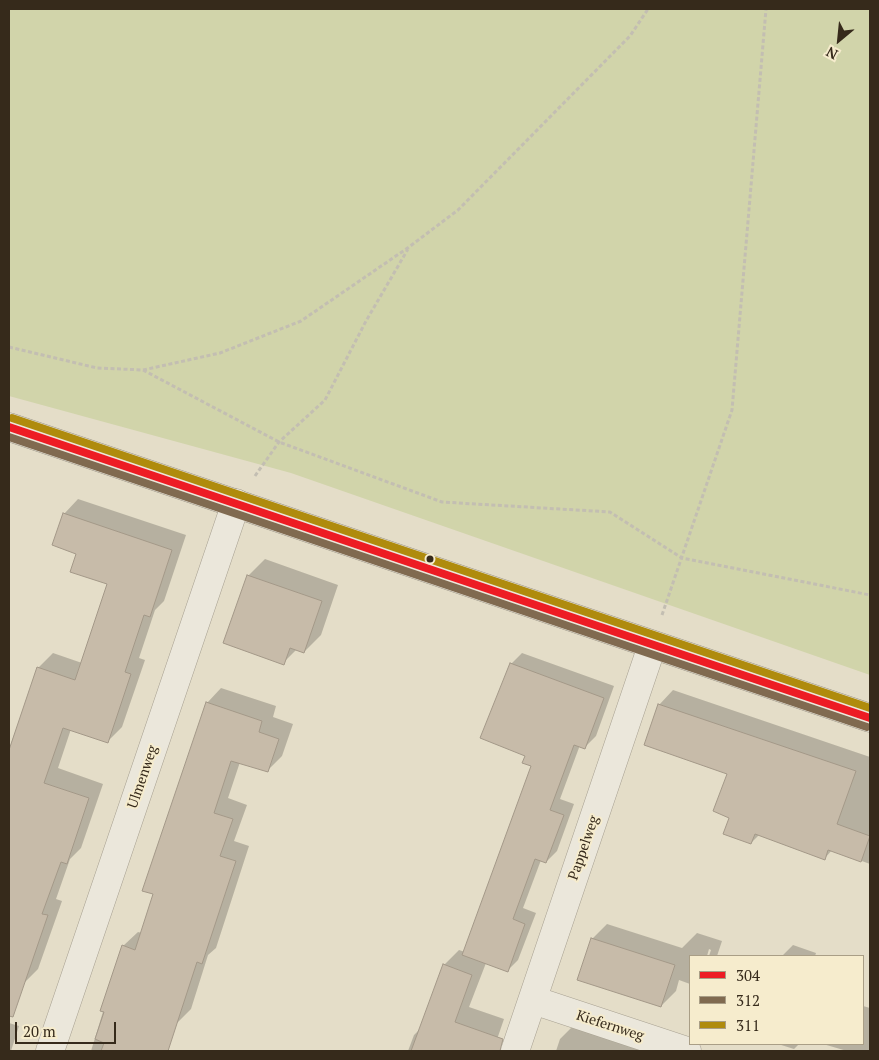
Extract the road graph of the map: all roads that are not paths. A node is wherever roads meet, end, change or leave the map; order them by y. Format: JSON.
{"nodes":[{"id":1,"x":9,"y":427,"type":"edge"},
{"id":2,"x":236,"y":503,"type":"junction"},
{"id":3,"x":652,"y":646,"type":"junction"},
{"id":4,"x":870,"y":718,"type":"edge"},
{"id":5,"x":533,"y":1000,"type":"junction"},
{"id":6,"x":50,"y":1051,"type":"edge"},
{"id":7,"x":515,"y":1051,"type":"edge"},
{"id":8,"x":687,"y":1051,"type":"edge"}],
"edges":[{"from":1,"to":2,"type":"street"},
{"from":2,"to":3,"type":"street"},
{"from":2,"to":6,"type":"street","name":"Ulmenweg"},
{"from":3,"to":4,"type":"street"},
{"from":3,"to":5,"type":"street","name":"Pappelweg"},
{"from":5,"to":7,"type":"street","name":"Pappelweg"},
{"from":5,"to":8,"type":"street","name":"Kiefernweg"}]}
